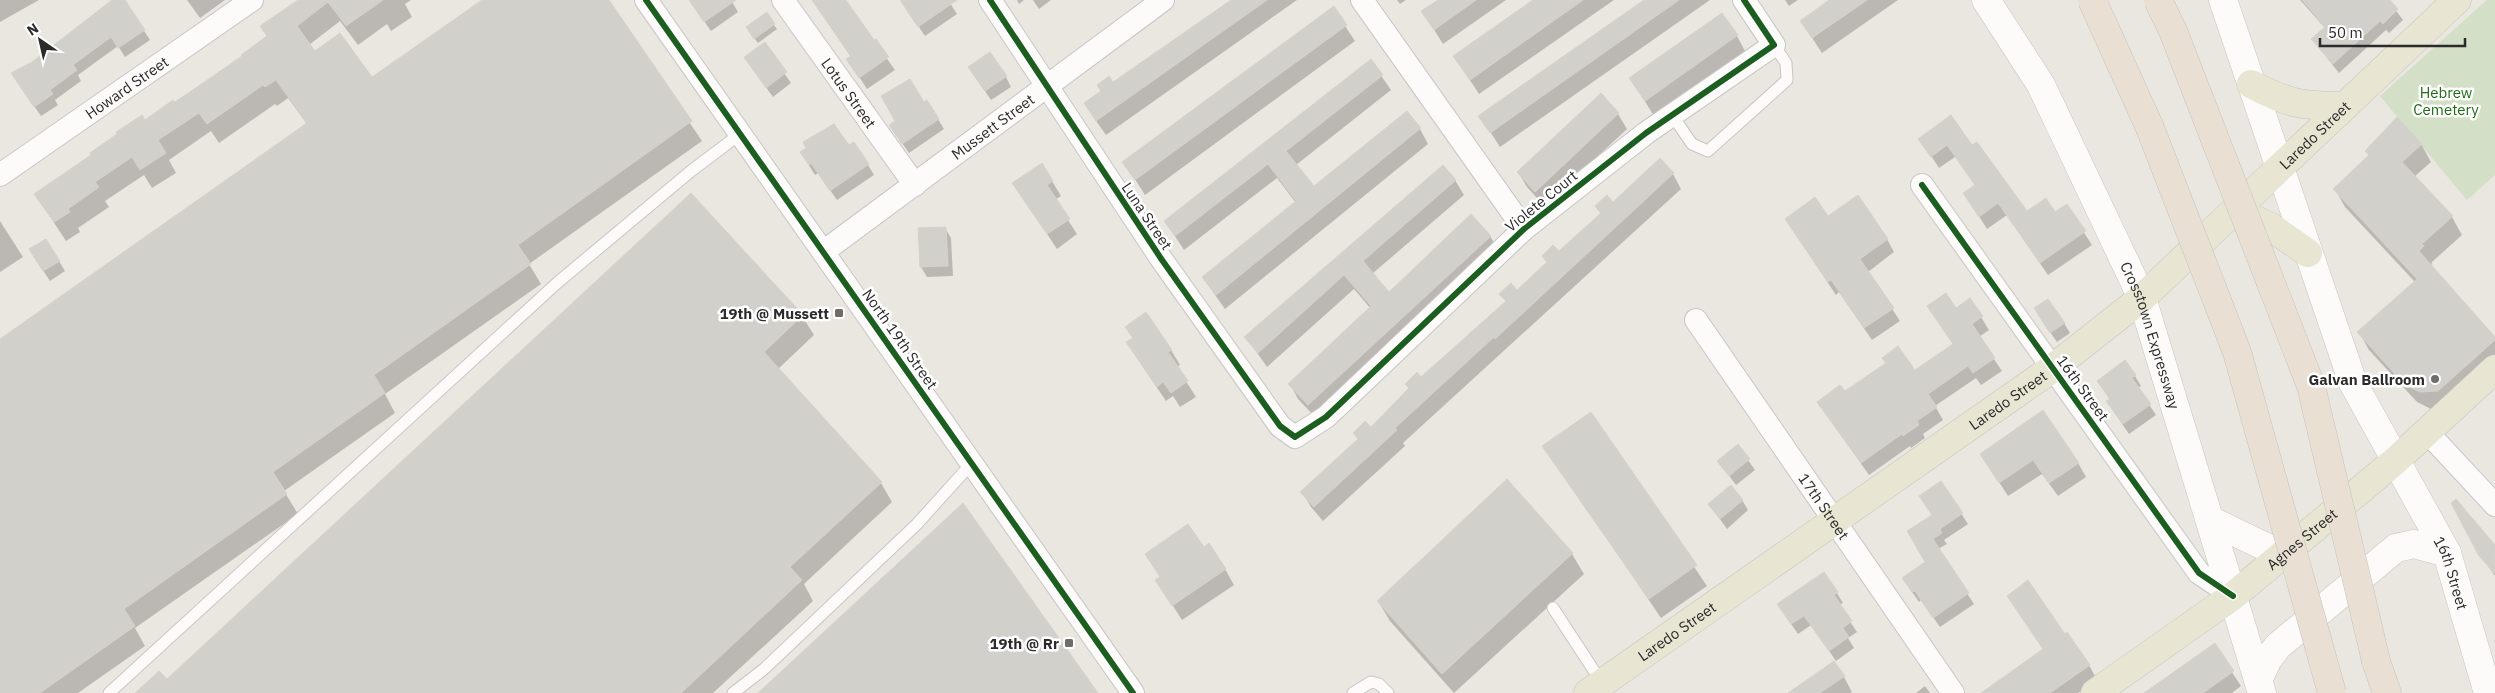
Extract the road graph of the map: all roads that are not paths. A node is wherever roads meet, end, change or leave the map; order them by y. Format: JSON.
{"nodes":[{"id":1,"x":252,"y":0,"type":"edge"},
{"id":2,"x":646,"y":0,"type":"edge"},
{"id":3,"x":783,"y":0,"type":"edge"},
{"id":4,"x":990,"y":0,"type":"edge"},
{"id":5,"x":1163,"y":0,"type":"edge"},
{"id":6,"x":1362,"y":0,"type":"edge"},
{"id":7,"x":1744,"y":0,"type":"edge"},
{"id":8,"x":1986,"y":0,"type":"edge"},
{"id":9,"x":2092,"y":0,"type":"edge"},
{"id":10,"x":2158,"y":0,"type":"edge"},
{"id":11,"x":2223,"y":0,"type":"edge"},
{"id":12,"x":2457,"y":0,"type":"edge"},
{"id":13,"x":1774,"y":45,"type":"junction"},
{"id":14,"x":2251,"y":84,"type":"junction"},
{"id":15,"x":1046,"y":86,"type":"junction"},
{"id":16,"x":2344,"y":106,"type":"junction"},
{"id":17,"x":1672,"y":115,"type":"junction"},
{"id":18,"x":740,"y":134,"type":"junction"},
{"id":19,"x":2278,"y":168,"type":"junction"},
{"id":20,"x":0,"y":175,"type":"edge"},
{"id":21,"x":915,"y":185,"type":"junction"},
{"id":22,"x":1922,"y":185,"type":"dead end"},
{"id":23,"x":2234,"y":210,"type":"junction"},
{"id":24,"x":1524,"y":229,"type":"junction"},
{"id":25,"x":823,"y":252,"type":"junction"},
{"id":26,"x":2308,"y":253,"type":"junction"},
{"id":27,"x":2142,"y":298,"type":"junction"},
{"id":28,"x":1696,"y":320,"type":"dead end"},
{"id":29,"x":2053,"y":368,"type":"junction"},
{"id":30,"x":2495,"y":369,"type":"edge"},
{"id":31,"x":2428,"y":432,"type":"junction"},
{"id":32,"x":1296,"y":437,"type":"joint"},
{"id":33,"x":2395,"y":461,"type":"junction"},
{"id":34,"x":972,"y":463,"type":"junction"},
{"id":35,"x":2495,"y":505,"type":"edge"},
{"id":36,"x":2210,"y":520,"type":"junction"},
{"id":37,"x":1835,"y":521,"type":"junction"},
{"id":38,"x":2447,"y":553,"type":"junction"},
{"id":39,"x":2282,"y":555,"type":"junction"},
{"id":40,"x":2233,"y":596,"type":"junction"},
{"id":41,"x":1553,"y":608,"type":"dead end"},
{"id":42,"x":2261,"y":686,"type":"edge"},
{"id":43,"x":1595,"y":688,"type":"edge"},
{"id":44,"x":109,"y":693,"type":"edge"},
{"id":45,"x":733,"y":693,"type":"edge"},
{"id":46,"x":1133,"y":693,"type":"edge"},
{"id":47,"x":1353,"y":693,"type":"edge"},
{"id":48,"x":1388,"y":693,"type":"edge"},
{"id":49,"x":1953,"y":693,"type":"edge"},
{"id":50,"x":2095,"y":693,"type":"edge"},
{"id":51,"x":2332,"y":693,"type":"edge"},
{"id":52,"x":2387,"y":693,"type":"edge"},
{"id":53,"x":2488,"y":693,"type":"edge"}],
"edges":[{"from":1,"to":20,"type":"street","name":"Howard Street"},
{"from":2,"to":18,"type":"street","name":"North 19th Street"},
{"from":3,"to":21,"type":"street","name":"Lotus Street"},
{"from":4,"to":15,"type":"street","name":"Luna Street"},
{"from":5,"to":15,"type":"street","name":"Mussett Street"},
{"from":6,"to":24,"type":"street"},
{"from":7,"to":13,"type":"street"},
{"from":8,"to":27,"type":"main road","name":"Crosstown Expressway"},
{"from":9,"to":51,"type":"highway","bridge":true},
{"from":10,"to":52,"type":"highway","bridge":true},
{"from":11,"to":14,"type":"main road"},
{"from":12,"to":16,"type":"main road","name":"Laredo Street"},
{"from":13,"to":17,"type":"street","name":"Violete Court"},
{"from":13,"to":17,"type":"lane"},
{"from":14,"to":16,"type":"main road"},
{"from":14,"to":19,"type":"main road"},
{"from":15,"to":21,"type":"street","name":"Mussett Street"},
{"from":15,"to":32,"type":"street","name":"Luna Street"},
{"from":16,"to":19,"type":"main road","name":"Laredo Street"},
{"from":17,"to":24,"type":"street","name":"Violete Court"},
{"from":18,"to":25,"type":"street","name":"North 19th Street"},
{"from":18,"to":44,"type":"lane"},
{"from":19,"to":23,"type":"main road","name":"Laredo Street"},
{"from":19,"to":26,"type":"main road"},
{"from":21,"to":25,"type":"street","name":"Mussett Street"},
{"from":22,"to":29,"type":"street","name":"16th Street"},
{"from":23,"to":26,"type":"main road"},
{"from":23,"to":27,"type":"main road","name":"Laredo Street"},
{"from":24,"to":32,"type":"street","name":"Violete Court"},
{"from":25,"to":34,"type":"street","name":"North 19th Street"},
{"from":26,"to":33,"type":"main road"},
{"from":27,"to":29,"type":"main road","name":"Laredo Street"},
{"from":27,"to":36,"type":"main road","name":"Crosstown Expressway"},
{"from":28,"to":37,"type":"street","name":"17th Street"},
{"from":29,"to":37,"type":"main road","name":"Laredo Street"},
{"from":29,"to":40,"type":"street","name":"16th Street"},
{"from":30,"to":31,"type":"main road","name":"Agnes Street"},
{"from":31,"to":33,"type":"main road","name":"Agnes Street"},
{"from":31,"to":35,"type":"street"},
{"from":33,"to":38,"type":"main road","name":"16th Street"},
{"from":33,"to":39,"type":"main road","name":"Agnes Street"},
{"from":34,"to":45,"type":"lane"},
{"from":34,"to":46,"type":"street","name":"North 19th Street"},
{"from":36,"to":39,"type":"main road"},
{"from":36,"to":40,"type":"main road","name":"Crosstown Expressway"},
{"from":37,"to":43,"type":"main road","name":"Laredo Street"},
{"from":37,"to":49,"type":"street","name":"17th Street"},
{"from":38,"to":42,"type":"main road"},
{"from":38,"to":53,"type":"main road","name":"16th Street"},
{"from":39,"to":40,"type":"main road","name":"Agnes Street"},
{"from":40,"to":42,"type":"main road","name":"Crosstown Expressway"},
{"from":40,"to":50,"type":"main road","name":"Agnes Street"},
{"from":41,"to":43,"type":"lane"},
{"from":47,"to":48,"type":"lane"}]}
